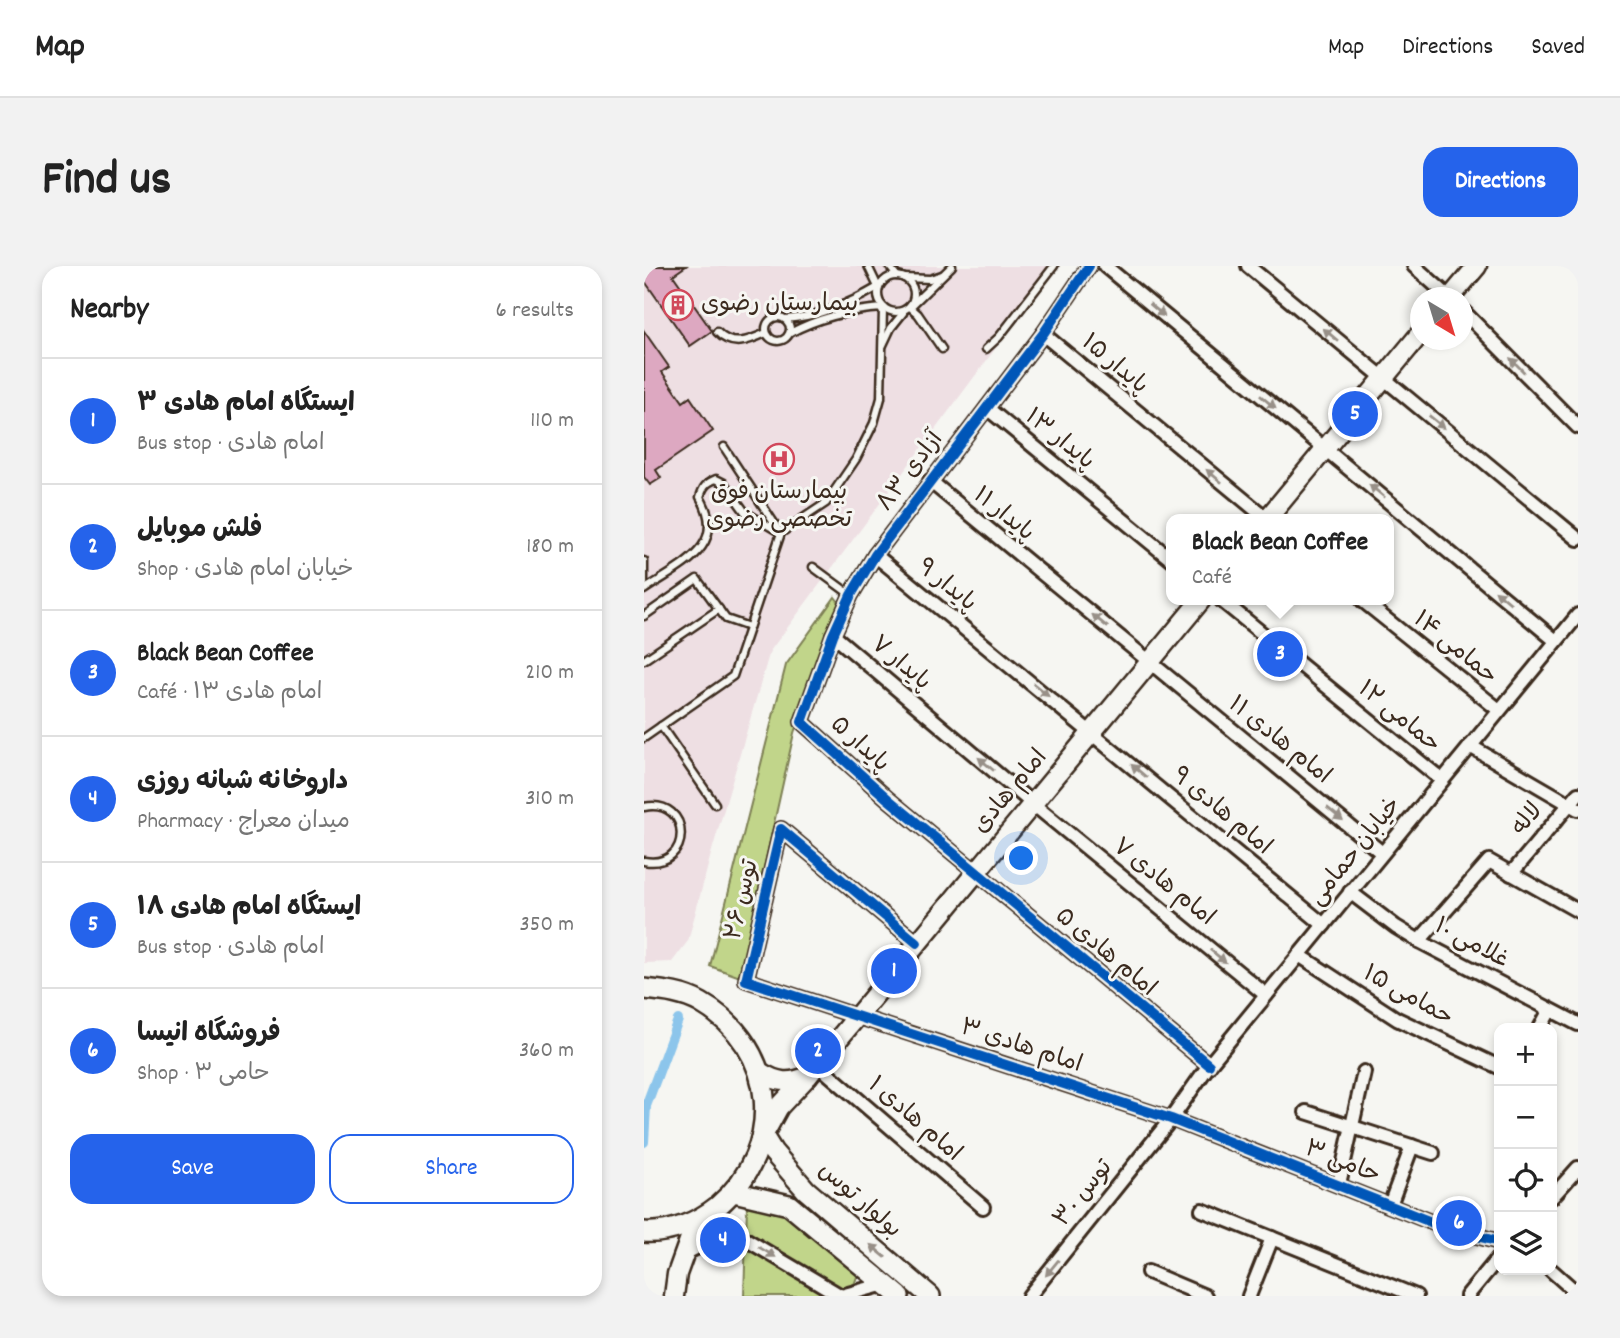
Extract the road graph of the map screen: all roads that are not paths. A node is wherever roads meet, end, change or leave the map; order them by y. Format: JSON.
{"nodes":[{"id":1,"x":868,"y":266,"type":"edge"},
{"id":2,"x":889,"y":266,"type":"edge"},
{"id":3,"x":952,"y":266,"type":"edge"},
{"id":4,"x":1054,"y":266,"type":"edge"},
{"id":5,"x":1089,"y":266,"type":"edge"},
{"id":6,"x":1104,"y":266,"type":"edge"},
{"id":7,"x":1248,"y":266,"type":"edge"},
{"id":8,"x":1414,"y":266,"type":"edge"},
{"id":9,"x":1477,"y":266,"type":"edge"},
{"id":10,"x":943,"y":275,"type":"junction"},
{"id":11,"x":900,"y":277,"type":"junction"},
{"id":12,"x":878,"y":287,"type":"junction"},
{"id":13,"x":1438,"y":287,"type":"edge"},
{"id":14,"x":1459,"y":287,"type":"edge"},
{"id":15,"x":907,"y":308,"type":"junction"},
{"id":16,"x":883,"y":309,"type":"junction"},
{"id":17,"x":785,"y":319,"type":"junction"},
{"id":18,"x":1473,"y":321,"type":"edge"},
{"id":19,"x":717,"y":332,"type":"dead end"},
{"id":20,"x":766,"y":333,"type":"junction"},
{"id":21,"x":790,"y":333,"type":"junction"},
{"id":22,"x":1044,"y":334,"type":"junction"},
{"id":23,"x":1410,"y":346,"type":"edge"},
{"id":24,"x":942,"y":349,"type":"dead end"},
{"id":25,"x":986,"y":349,"type":"dead end"},
{"id":26,"x":881,"y":350,"type":"junction"},
{"id":27,"x":1384,"y":378,"type":"junction"},
{"id":28,"x":987,"y":408,"type":"junction"},
{"id":29,"x":1578,"y":427,"type":"edge"},
{"id":30,"x":724,"y":447,"type":"dead end"},
{"id":31,"x":1325,"y":449,"type":"junction"},
{"id":32,"x":930,"y":481,"type":"junction"},
{"id":33,"x":1261,"y":514,"type":"edge"},
{"id":34,"x":1271,"y":514,"type":"edge"},
{"id":35,"x":781,"y":533,"type":"junction"},
{"id":36,"x":1578,"y":539,"type":"edge"},
{"id":37,"x":875,"y":555,"type":"junction"},
{"id":38,"x":1166,"y":555,"type":"edge"},
{"id":39,"x":644,"y":561,"type":"edge"},
{"id":40,"x":813,"y":567,"type":"dead end"},
{"id":41,"x":644,"y":583,"type":"edge"},
{"id":42,"x":644,"y":590,"type":"edge"},
{"id":43,"x":847,"y":592,"type":"junction"},
{"id":44,"x":1197,"y":605,"type":"edge"},
{"id":45,"x":1227,"y":605,"type":"edge"},
{"id":46,"x":1368,"y":605,"type":"edge"},
{"id":47,"x":719,"y":609,"type":"junction"},
{"id":48,"x":1578,"y":615,"type":"edge"},
{"id":49,"x":644,"y":616,"type":"edge"},
{"id":50,"x":750,"y":627,"type":"junction"},
{"id":51,"x":833,"y":635,"type":"junction"},
{"id":52,"x":1556,"y":641,"type":"junction"},
{"id":53,"x":644,"y":660,"type":"edge"},
{"id":54,"x":1150,"y":662,"type":"junction"},
{"id":55,"x":1499,"y":710,"type":"junction"},
{"id":56,"x":802,"y":722,"type":"joint"},
{"id":57,"x":661,"y":726,"type":"junction"},
{"id":58,"x":1092,"y":732,"type":"junction"},
{"id":59,"x":644,"y":738,"type":"edge"},
{"id":60,"x":1470,"y":746,"type":"junction"},
{"id":61,"x":1442,"y":780,"type":"junction"},
{"id":62,"x":1578,"y":793,"type":"edge"},
{"id":63,"x":715,"y":804,"type":"dead end"},
{"id":64,"x":1033,"y":804,"type":"junction"},
{"id":65,"x":644,"y":807,"type":"edge"},
{"id":66,"x":1573,"y":807,"type":"edge"},
{"id":67,"x":1382,"y":853,"type":"junction"},
{"id":68,"x":644,"y":861,"type":"edge"},
{"id":69,"x":975,"y":873,"type":"junction"},
{"id":70,"x":1511,"y":874,"type":"junction"},
{"id":71,"x":1350,"y":892,"type":"junction"},
{"id":72,"x":1578,"y":911,"type":"edge"},
{"id":73,"x":1324,"y":925,"type":"junction"},
{"id":74,"x":1419,"y":941,"type":"junction"},
{"id":75,"x":917,"y":943,"type":"junction"},
{"id":76,"x":1299,"y":955,"type":"junction"},
{"id":77,"x":746,"y":980,"type":"joint"},
{"id":78,"x":644,"y":989,"type":"edge"},
{"id":79,"x":1266,"y":995,"type":"junction"},
{"id":80,"x":1550,"y":1010,"type":"junction"},
{"id":81,"x":858,"y":1015,"type":"junction"},
{"id":82,"x":1542,"y":1023,"type":"edge"},
{"id":83,"x":1578,"y":1024,"type":"edge"},
{"id":84,"x":1209,"y":1065,"type":"junction"},
{"id":85,"x":1494,"y":1065,"type":"edge"},
{"id":86,"x":813,"y":1070,"type":"junction"},
{"id":87,"x":760,"y":1072,"type":"junction"},
{"id":88,"x":1364,"y":1072,"type":"dead end"},
{"id":89,"x":1306,"y":1112,"type":"dead end"},
{"id":90,"x":1171,"y":1119,"type":"junction"},
{"id":91,"x":1350,"y":1126,"type":"junction"},
{"id":92,"x":763,"y":1136,"type":"junction"},
{"id":93,"x":1412,"y":1146,"type":"junction"},
{"id":94,"x":1433,"y":1153,"type":"dead end"},
{"id":95,"x":1578,"y":1168,"type":"edge"},
{"id":96,"x":1339,"y":1184,"type":"junction"},
{"id":97,"x":1557,"y":1191,"type":"edge"},
{"id":98,"x":734,"y":1192,"type":"junction"},
{"id":99,"x":1390,"y":1205,"type":"junction"},
{"id":100,"x":983,"y":1207,"type":"dead end"},
{"id":101,"x":1202,"y":1210,"type":"dead end"},
{"id":102,"x":696,"y":1221,"type":"junction"},
{"id":103,"x":644,"y":1232,"type":"edge"},
{"id":104,"x":1272,"y":1238,"type":"junction"},
{"id":105,"x":1494,"y":1241,"type":"edge"},
{"id":106,"x":684,"y":1254,"type":"junction"},
{"id":107,"x":1494,"y":1263,"type":"edge"},
{"id":108,"x":1148,"y":1272,"type":"dead end"},
{"id":109,"x":1557,"y":1275,"type":"edge"},
{"id":110,"x":892,"y":1290,"type":"edge"},
{"id":111,"x":1578,"y":1294,"type":"edge"},
{"id":112,"x":674,"y":1296,"type":"edge"},
{"id":113,"x":841,"y":1296,"type":"edge"},
{"id":114,"x":930,"y":1296,"type":"edge"},
{"id":115,"x":1029,"y":1296,"type":"edge"},
{"id":116,"x":1205,"y":1296,"type":"edge"},
{"id":117,"x":1249,"y":1296,"type":"edge"},
{"id":118,"x":1416,"y":1296,"type":"edge"},
{"id":119,"x":1467,"y":1296,"type":"edge"}],
"edges":[{"from":1,"to":12,"type":"lane"},
{"from":2,"to":11,"type":"lane"},
{"from":3,"to":10,"type":"lane"},
{"from":4,"to":25,"type":"lane"},
{"from":5,"to":22,"type":"street","name":"آزادی ۸۳"},
{"from":6,"to":31,"type":"street","one_way":true},
{"from":27,"to":7,"type":"street","one_way":true},
{"from":8,"to":13,"type":"street"},
{"from":9,"to":14,"type":"main road"},
{"from":10,"to":11,"type":"lane"},
{"from":10,"to":15,"type":"lane"},
{"from":11,"to":12,"type":"lane"},
{"from":11,"to":15,"type":"lane"},
{"from":12,"to":16,"type":"lane"},
{"from":12,"to":17,"type":"lane"},
{"from":15,"to":16,"type":"lane"},
{"from":15,"to":24,"type":"lane"},
{"from":15,"to":26,"type":"lane"},
{"from":16,"to":21,"type":"lane"},
{"from":16,"to":26,"type":"lane"},
{"from":17,"to":20,"type":"lane"},
{"from":17,"to":21,"type":"lane"},
{"from":29,"to":18,"type":"street","one_way":true},
{"from":19,"to":20,"type":"lane"},
{"from":20,"to":21,"type":"lane"},
{"from":22,"to":28,"type":"street","name":"آزادی ۸۳"},
{"from":33,"to":22,"type":"street","name":"پایدار ۱۵","one_way":true},
{"from":23,"to":27,"type":"main road"},
{"from":26,"to":35,"type":"lane"},
{"from":27,"to":31,"type":"main road"},
{"from":27,"to":36,"type":"street","one_way":true},
{"from":28,"to":32,"type":"street","name":"آزادی ۸۳"},
{"from":28,"to":38,"type":"street","name":"پایدار ۱۳"},
{"from":30,"to":35,"type":"lane"},
{"from":31,"to":34,"type":"main road"},
{"from":52,"to":31,"type":"street","one_way":true},
{"from":32,"to":37,"type":"street","name":"آزادی ۸۳"},
{"from":54,"to":32,"type":"street","name":"پایدار ۱۱","one_way":true},
{"from":35,"to":42,"type":"lane"},
{"from":35,"to":50,"type":"lane"},
{"from":37,"to":43,"type":"street","name":"آزادی ۸۳"},
{"from":37,"to":58,"type":"street","name":"پایدار ۹","one_way":true},
{"from":39,"to":41,"type":"lane"},
{"from":40,"to":43,"type":"lane"},
{"from":43,"to":51,"type":"street","name":"آزادی ۸۳"},
{"from":44,"to":54,"type":"main road","name":"امام هادی"},
{"from":45,"to":61,"type":"street","name":"حمامی ۱۲"},
{"from":46,"to":55,"type":"street","name":"حمامی ۱۴"},
{"from":47,"to":49,"type":"lane"},
{"from":47,"to":50,"type":"lane"},
{"from":47,"to":53,"type":"lane"},
{"from":48,"to":52,"type":"street","name":"خیابان حمامی"},
{"from":50,"to":57,"type":"lane"},
{"from":51,"to":56,"type":"street","name":"آزادی ۸۳"},
{"from":64,"to":51,"type":"street","name":"پایدار ۷","one_way":true},
{"from":52,"to":55,"type":"street","name":"خیابان حمامی"},
{"from":54,"to":58,"type":"main road","name":"امام هادی"},
{"from":54,"to":67,"type":"street","name":"امام هادی ۱۱","one_way":true},
{"from":55,"to":60,"type":"street","name":"خیابان حمامی"},
{"from":56,"to":69,"type":"street","name":"پایدار ۵"},
{"from":57,"to":59,"type":"lane"},
{"from":57,"to":63,"type":"lane"},
{"from":58,"to":64,"type":"main road","name":"امام هادی"},
{"from":73,"to":58,"type":"street","name":"امام هادی ۹","one_way":true},
{"from":60,"to":61,"type":"street","name":"خیابان حمامی"},
{"from":60,"to":66,"type":"street"},
{"from":61,"to":67,"type":"street","name":"خیابان حمامی"},
{"from":62,"to":66,"type":"street","name":"لاله"},
{"from":64,"to":69,"type":"main road","name":"امام هادی"},
{"from":64,"to":79,"type":"street","name":"امام هادی ۷","one_way":true},
{"from":65,"to":68,"type":"lane"},
{"from":66,"to":70,"type":"street","name":"لاله"},
{"from":67,"to":71,"type":"street","name":"خیابان حمامی"},
{"from":69,"to":75,"type":"main road","name":"امام هادی"},
{"from":69,"to":84,"type":"street","name":"امام هادی ۵"},
{"from":70,"to":72,"type":"street"},
{"from":70,"to":74,"type":"street"},
{"from":71,"to":73,"type":"street","name":"خیابان حمامی"},
{"from":71,"to":74,"type":"street","name":"غلامی ۱۰"},
{"from":73,"to":76,"type":"street","name":"خیابان حمامی"},
{"from":74,"to":80,"type":"street","name":"غلامی ۱۰"},
{"from":75,"to":77,"type":"street","name":"توس ۲۶"},
{"from":75,"to":81,"type":"main road","name":"امام هادی"},
{"from":76,"to":79,"type":"street","name":"خیابان حمامی"},
{"from":76,"to":85,"type":"street","name":"حمامی ۱۵"},
{"from":77,"to":81,"type":"street","name":"امام هادی ۳"},
{"from":78,"to":87,"type":"main road"},
{"from":79,"to":84,"type":"street","name":"خیابان حمامی"},
{"from":80,"to":82,"type":"street"},
{"from":80,"to":83,"type":"street","name":"غلامی ۱۰"},
{"from":81,"to":86,"type":"main road","name":"امام هادی"},
{"from":81,"to":90,"type":"street","name":"امام هادی ۳"},
{"from":84,"to":90,"type":"street","name":"خیابان حمامی"},
{"from":86,"to":87,"type":"main road"},
{"from":86,"to":92,"type":"main road","name":"امام هادی"},
{"from":86,"to":100,"type":"street","name":"امام هادی ۱"},
{"from":87,"to":92,"type":"main road"},
{"from":88,"to":91,"type":"street"},
{"from":89,"to":91,"type":"street"},
{"from":90,"to":96,"type":"street","name":"حامی ۳"},
{"from":90,"to":115,"type":"street","name":"توس ۳۰","one_way":true},
{"from":91,"to":93,"type":"street"},
{"from":91,"to":96,"type":"street"},
{"from":92,"to":98,"type":"main road"},
{"from":114,"to":92,"type":"main road","name":"بولوار توس","one_way":true},
{"from":93,"to":94,"type":"street"},
{"from":93,"to":99,"type":"street"},
{"from":95,"to":97,"type":"street"},
{"from":96,"to":99,"type":"street","name":"حامی ۳"},
{"from":98,"to":102,"type":"main road"},
{"from":98,"to":110,"type":"main road","name":"بولوار توس"},
{"from":99,"to":105,"type":"street","name":"حامی ۳"},
{"from":101,"to":104,"type":"street"},
{"from":102,"to":103,"type":"main road"},
{"from":102,"to":106,"type":"main road"},
{"from":104,"to":117,"type":"street"},
{"from":104,"to":118,"type":"street"},
{"from":106,"to":112,"type":"main road"},
{"from":106,"to":113,"type":"street","one_way":true},
{"from":107,"to":119,"type":"street"},
{"from":108,"to":116,"type":"street"},
{"from":109,"to":111,"type":"street"},
{"from":110,"to":113,"type":"street"}]}
